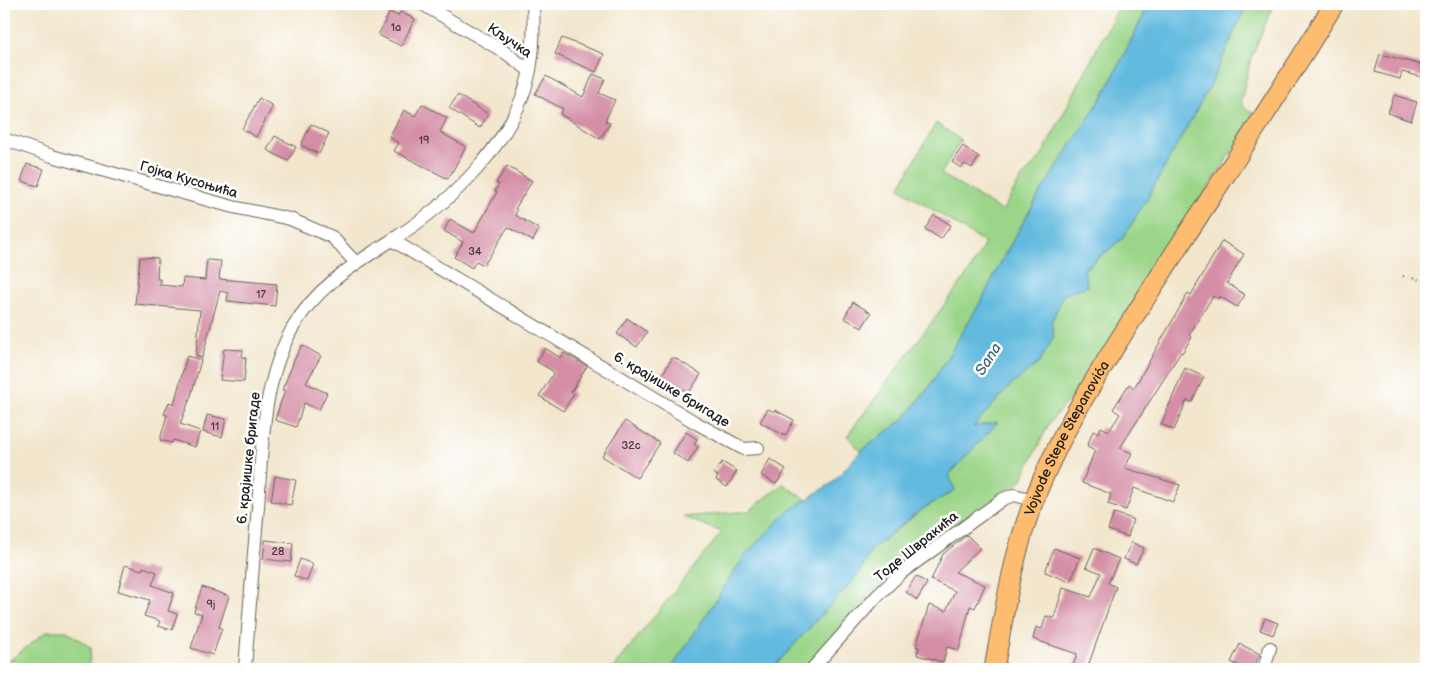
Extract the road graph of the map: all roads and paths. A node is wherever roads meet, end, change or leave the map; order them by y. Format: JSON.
{"nodes":[{"id":1,"x":422,"y":4,"type":"edge"},
{"id":2,"x":533,"y":4,"type":"edge"},
{"id":3,"x":1334,"y":4,"type":"edge"},
{"id":4,"x":530,"y":71,"type":"junction"},
{"id":5,"x":4,"y":139,"type":"edge"},
{"id":6,"x":392,"y":240,"type":"junction"},
{"id":7,"x":356,"y":263,"type":"junction"},
{"id":8,"x":1403,"y":276,"type":"dead end"},
{"id":9,"x":1426,"y":281,"type":"edge"},
{"id":10,"x":758,"y":448,"type":"dead end"},
{"id":11,"x":1034,"y":500,"type":"junction"},
{"id":12,"x":1270,"y":648,"type":"dead end"},
{"id":13,"x":245,"y":669,"type":"edge"},
{"id":14,"x":812,"y":669,"type":"edge"},
{"id":15,"x":994,"y":669,"type":"edge"},
{"id":16,"x":1264,"y":669,"type":"edge"}],
"edges":[{"from":1,"to":4,"type":"street","name":"Кључка"},
{"from":2,"to":4,"type":"street","name":"6. крајишке бригаде"},
{"from":3,"to":11,"type":"main road","name":"Vojvode Stepe Stepanovića"},
{"from":4,"to":6,"type":"street","name":"6. крајишке бригаде"},
{"from":5,"to":7,"type":"street","name":"Гојка Кусоњића"},
{"from":6,"to":7,"type":"street","name":"6. крајишке бригаде"},
{"from":6,"to":10,"type":"street","name":"6. крајишке бригаде"},
{"from":7,"to":13,"type":"street","name":"6. крајишке бригаде"},
{"from":8,"to":9,"type":"path"},
{"from":11,"to":14,"type":"street","name":"Тоде Швракића"},
{"from":11,"to":15,"type":"main road","name":"Vojvode Stepe Stepanovića"},
{"from":12,"to":16,"type":"street"}]}
